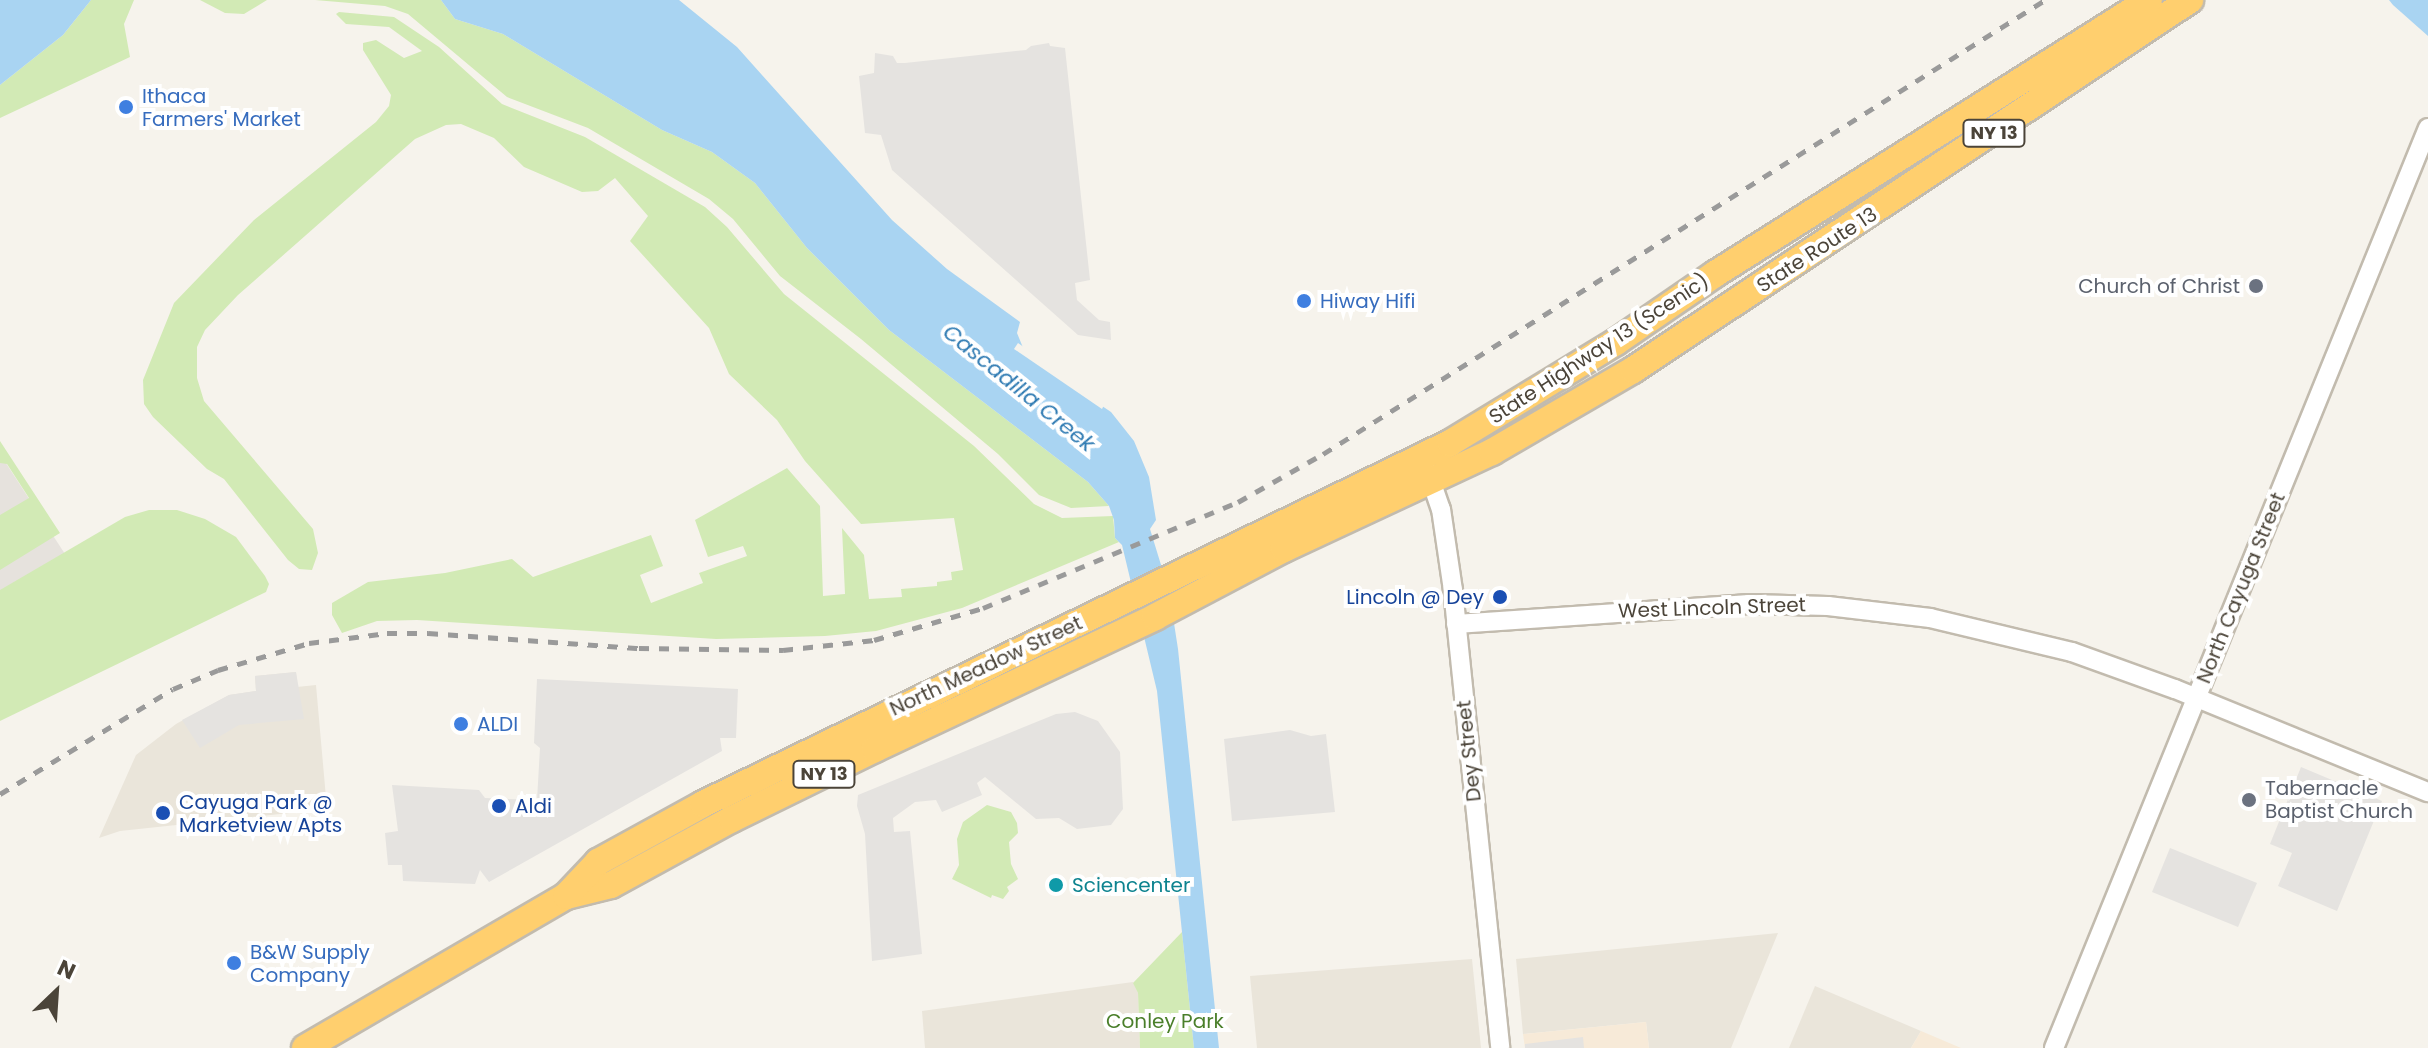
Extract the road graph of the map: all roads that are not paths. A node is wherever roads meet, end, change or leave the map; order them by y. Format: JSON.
{"nodes":[{"id":1,"x":2149,"y":0,"type":"edge"},
{"id":2,"x":2190,"y":0,"type":"edge"},
{"id":3,"x":2428,"y":128,"type":"edge"},
{"id":4,"x":1775,"y":236,"type":"joint"},
{"id":5,"x":1426,"y":468,"type":"junction"},
{"id":6,"x":1204,"y":579,"type":"junction"},
{"id":7,"x":1456,"y":624,"type":"junction"},
{"id":8,"x":2196,"y":697,"type":"junction"},
{"id":9,"x":2428,"y":792,"type":"edge"},
{"id":10,"x":566,"y":896,"type":"junction"},
{"id":11,"x":305,"y":1048,"type":"edge"},
{"id":12,"x":1500,"y":1048,"type":"edge"},
{"id":13,"x":2054,"y":1048,"type":"edge"}],
"edges":[{"from":1,"to":4,"type":"highway","name":"State Route 13","number":"NY 13"},
{"from":2,"to":5,"type":"highway","name":"State Route 13","number":"NY 13"},
{"from":3,"to":8,"type":"street","name":"North Cayuga Street"},
{"from":4,"to":5,"type":"highway","name":"State Highway 13 (Scenic)","number":"NY 13"},
{"from":5,"to":6,"type":"highway","name":"North Meadow Street","number":"NY 13"},
{"from":5,"to":7,"type":"street","name":"Dey Street"},
{"from":6,"to":10,"type":"highway","name":"North Meadow Street","number":"NY 13"},
{"from":6,"to":10,"type":"highway","name":"North Meadow Street","number":"NY 13"},
{"from":7,"to":8,"type":"street","name":"West Lincoln Street"},
{"from":7,"to":12,"type":"street","name":"Dey Street"},
{"from":8,"to":9,"type":"street","name":"West Lincoln Street"},
{"from":8,"to":13,"type":"street","name":"North Cayuga Street"},
{"from":10,"to":11,"type":"highway","name":"North Meadow Street","number":"NY 13"}]}
